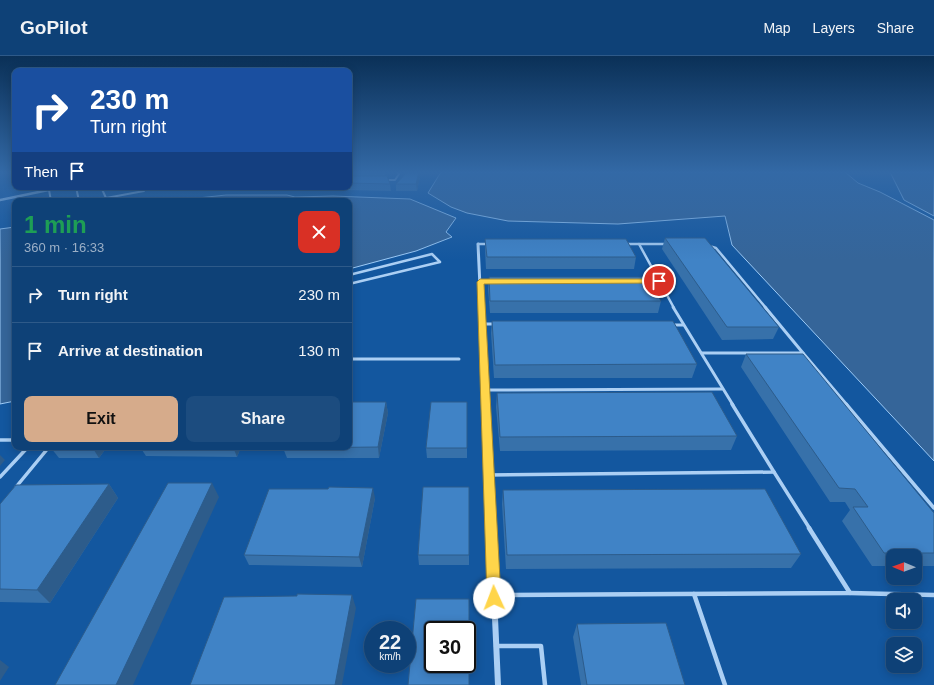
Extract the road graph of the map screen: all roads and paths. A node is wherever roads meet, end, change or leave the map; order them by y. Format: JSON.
{"nodes":[{"id":1,"x":702,"y":243,"type":"edge"},
{"id":2,"x":478,"y":244,"type":"joint"},
{"id":3,"x":494,"y":244,"type":"edge"},
{"id":4,"x":623,"y":244,"type":"edge"},
{"id":5,"x":639,"y":244,"type":"junction"},
{"id":6,"x":670,"y":244,"type":"edge"},
{"id":7,"x":352,"y":274,"type":"edge"},
{"id":8,"x":644,"y":281,"type":"edge"},
{"id":9,"x":659,"y":281,"type":"junction"},
{"id":10,"x":480,"y":282,"type":"junction"},
{"id":11,"x":496,"y":282,"type":"edge"},
{"id":12,"x":352,"y":283,"type":"edge"},
{"id":13,"x":482,"y":324,"type":"junction"},
{"id":14,"x":498,"y":324,"type":"edge"},
{"id":15,"x":668,"y":325,"type":"edge"},
{"id":16,"x":683,"y":325,"type":"junction"},
{"id":17,"x":702,"y":353,"type":"junction"},
{"id":18,"x":804,"y":353,"type":"junction"},
{"id":19,"x":352,"y":359,"type":"edge"},
{"id":20,"x":459,"y":359,"type":"dead end"},
{"id":21,"x":722,"y":389,"type":"junction"},
{"id":22,"x":485,"y":390,"type":"junction"},
{"id":23,"x":0,"y":440,"type":"edge"},
{"id":24,"x":12,"y":440,"type":"edge"},
{"id":25,"x":25,"y":450,"type":"edge"},
{"id":26,"x":47,"y":450,"type":"edge"},
{"id":27,"x":774,"y":472,"type":"junction"},
{"id":28,"x":488,"y":475,"type":"junction"},
{"id":29,"x":0,"y":477,"type":"edge"},
{"id":30,"x":15,"y":489,"type":"edge"},
{"id":31,"x":934,"y":508,"type":"edge"},
{"id":32,"x":850,"y":593,"type":"junction"},
{"id":33,"x":694,"y":594,"type":"junction"},
{"id":34,"x":494,"y":595,"type":"junction"},
{"id":35,"x":934,"y":595,"type":"edge"},
{"id":36,"x":496,"y":646,"type":"junction"},
{"id":37,"x":498,"y":685,"type":"edge"},
{"id":38,"x":545,"y":685,"type":"edge"},
{"id":39,"x":725,"y":685,"type":"edge"}],
"edges":[{"from":1,"to":18,"type":"lane"},
{"from":2,"to":3,"type":"lane"},
{"from":2,"to":10,"type":"street"},
{"from":4,"to":5,"type":"lane"},
{"from":5,"to":6,"type":"lane"},
{"from":5,"to":9,"type":"lane"},
{"from":7,"to":12,"type":"lane"},
{"from":8,"to":9,"type":"lane"},
{"from":9,"to":16,"type":"lane"},
{"from":10,"to":11,"type":"lane"},
{"from":10,"to":13,"type":"street"},
{"from":13,"to":14,"type":"lane"},
{"from":13,"to":22,"type":"street"},
{"from":15,"to":16,"type":"lane"},
{"from":16,"to":17,"type":"lane"},
{"from":17,"to":18,"type":"lane"},
{"from":17,"to":21,"type":"lane"},
{"from":18,"to":31,"type":"lane"},
{"from":19,"to":20,"type":"lane"},
{"from":21,"to":22,"type":"lane"},
{"from":21,"to":27,"type":"lane"},
{"from":22,"to":28,"type":"street"},
{"from":23,"to":24,"type":"lane"},
{"from":25,"to":29,"type":"lane"},
{"from":26,"to":30,"type":"lane"},
{"from":27,"to":28,"type":"lane"},
{"from":27,"to":32,"type":"lane"},
{"from":28,"to":34,"type":"street"},
{"from":32,"to":33,"type":"lane"},
{"from":32,"to":35,"type":"lane"},
{"from":33,"to":34,"type":"lane"},
{"from":33,"to":39,"type":"lane"},
{"from":34,"to":36,"type":"street"},
{"from":36,"to":37,"type":"street"},
{"from":36,"to":38,"type":"lane"}]}
